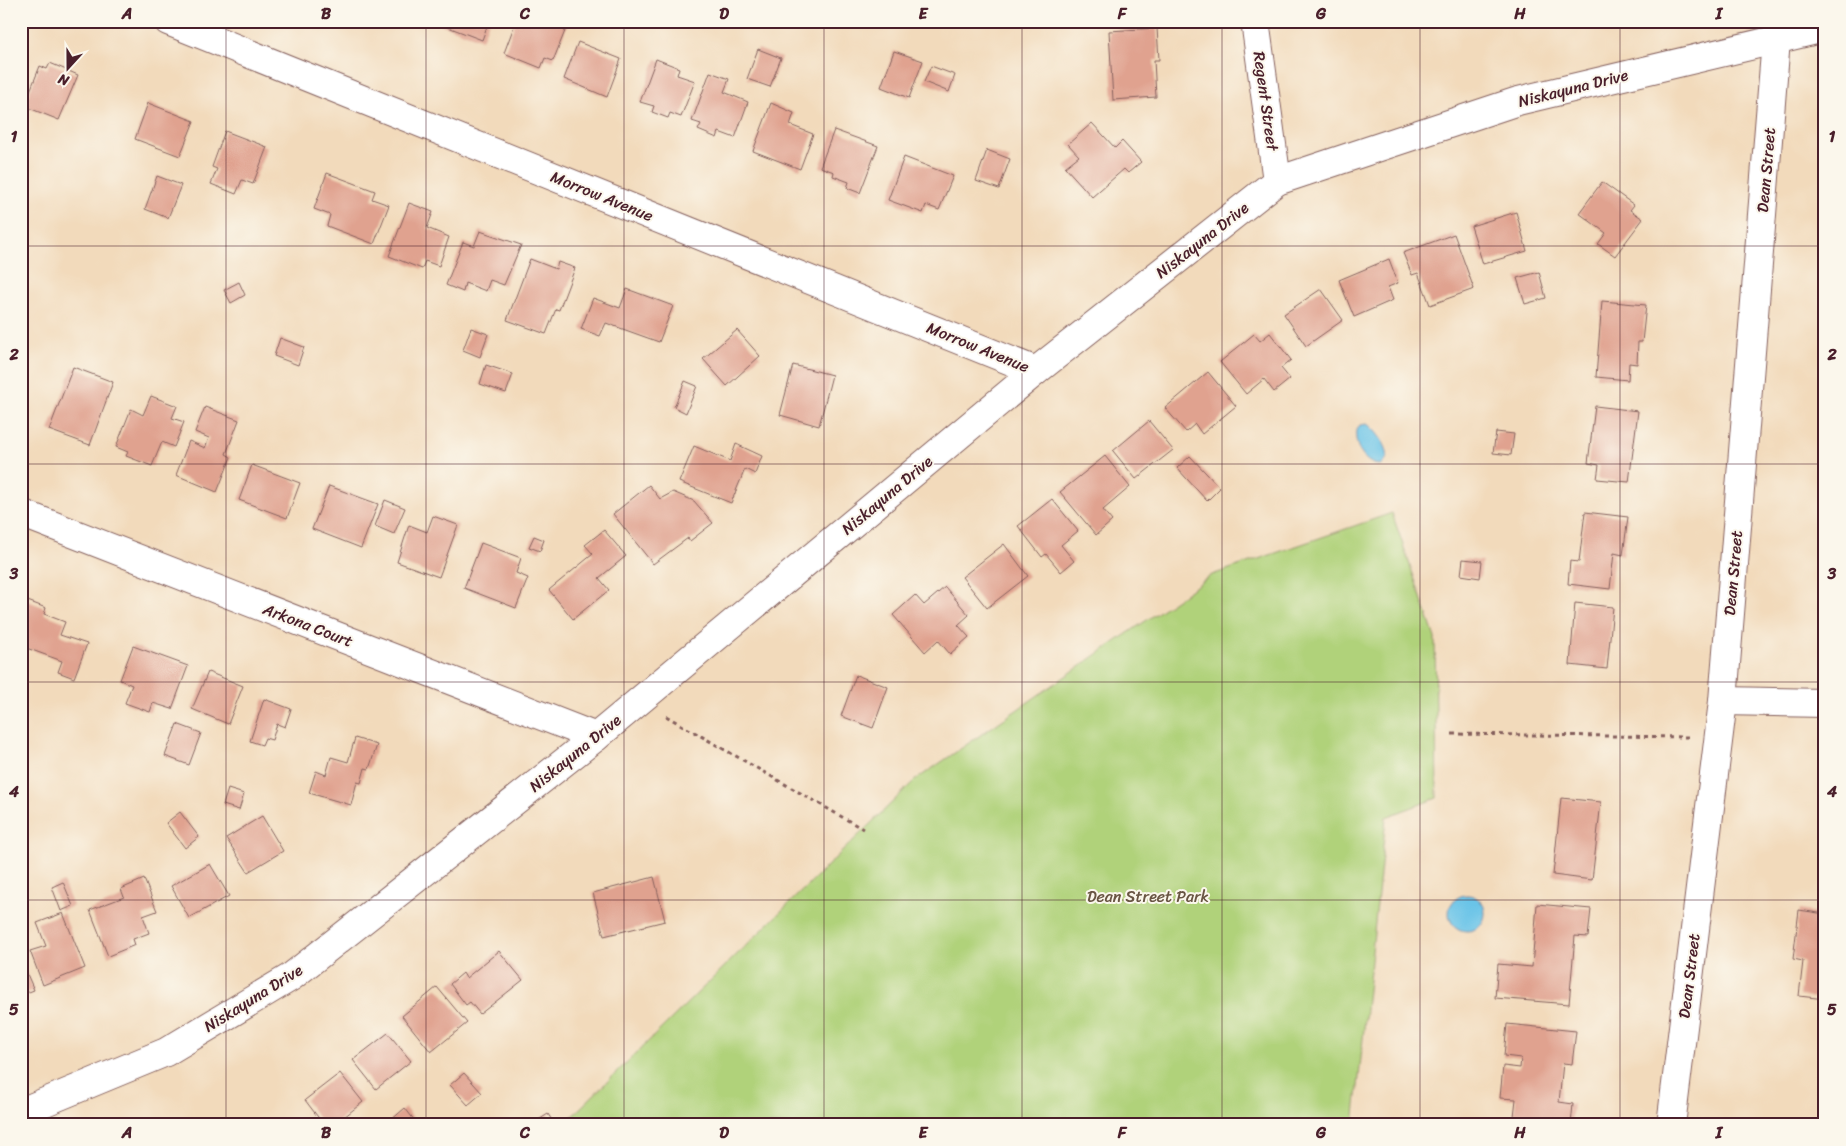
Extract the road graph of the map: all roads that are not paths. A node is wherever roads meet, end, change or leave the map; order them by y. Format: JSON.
{"nodes":[{"id":1,"x":168,"y":21,"type":"edge"},
{"id":2,"x":1255,"y":21,"type":"edge"},
{"id":3,"x":1825,"y":28,"type":"edge"},
{"id":4,"x":1779,"y":30,"type":"edge"},
{"id":5,"x":1277,"y":182,"type":"junction"},
{"id":6,"x":1036,"y":371,"type":"junction"},
{"id":7,"x":21,"y":513,"type":"edge"},
{"id":8,"x":1723,"y":701,"type":"junction"},
{"id":9,"x":1825,"y":703,"type":"edge"},
{"id":10,"x":596,"y":737,"type":"junction"},
{"id":11,"x":21,"y":1112,"type":"edge"},
{"id":12,"x":1671,"y":1125,"type":"edge"}],
"edges":[{"from":1,"to":6,"type":"street","name":"Morrow Avenue"},
{"from":2,"to":5,"type":"street","name":"Regent Street"},
{"from":3,"to":4,"type":"street","name":"Niskayuna Drive"},
{"from":4,"to":5,"type":"street","name":"Niskayuna Drive"},
{"from":4,"to":8,"type":"street","name":"Dean Street"},
{"from":5,"to":6,"type":"street","name":"Niskayuna Drive"},
{"from":6,"to":10,"type":"street","name":"Niskayuna Drive"},
{"from":7,"to":10,"type":"street","name":"Arkona Court"},
{"from":8,"to":9,"type":"street"},
{"from":8,"to":12,"type":"street","name":"Dean Street"},
{"from":10,"to":11,"type":"street","name":"Niskayuna Drive"}]}
